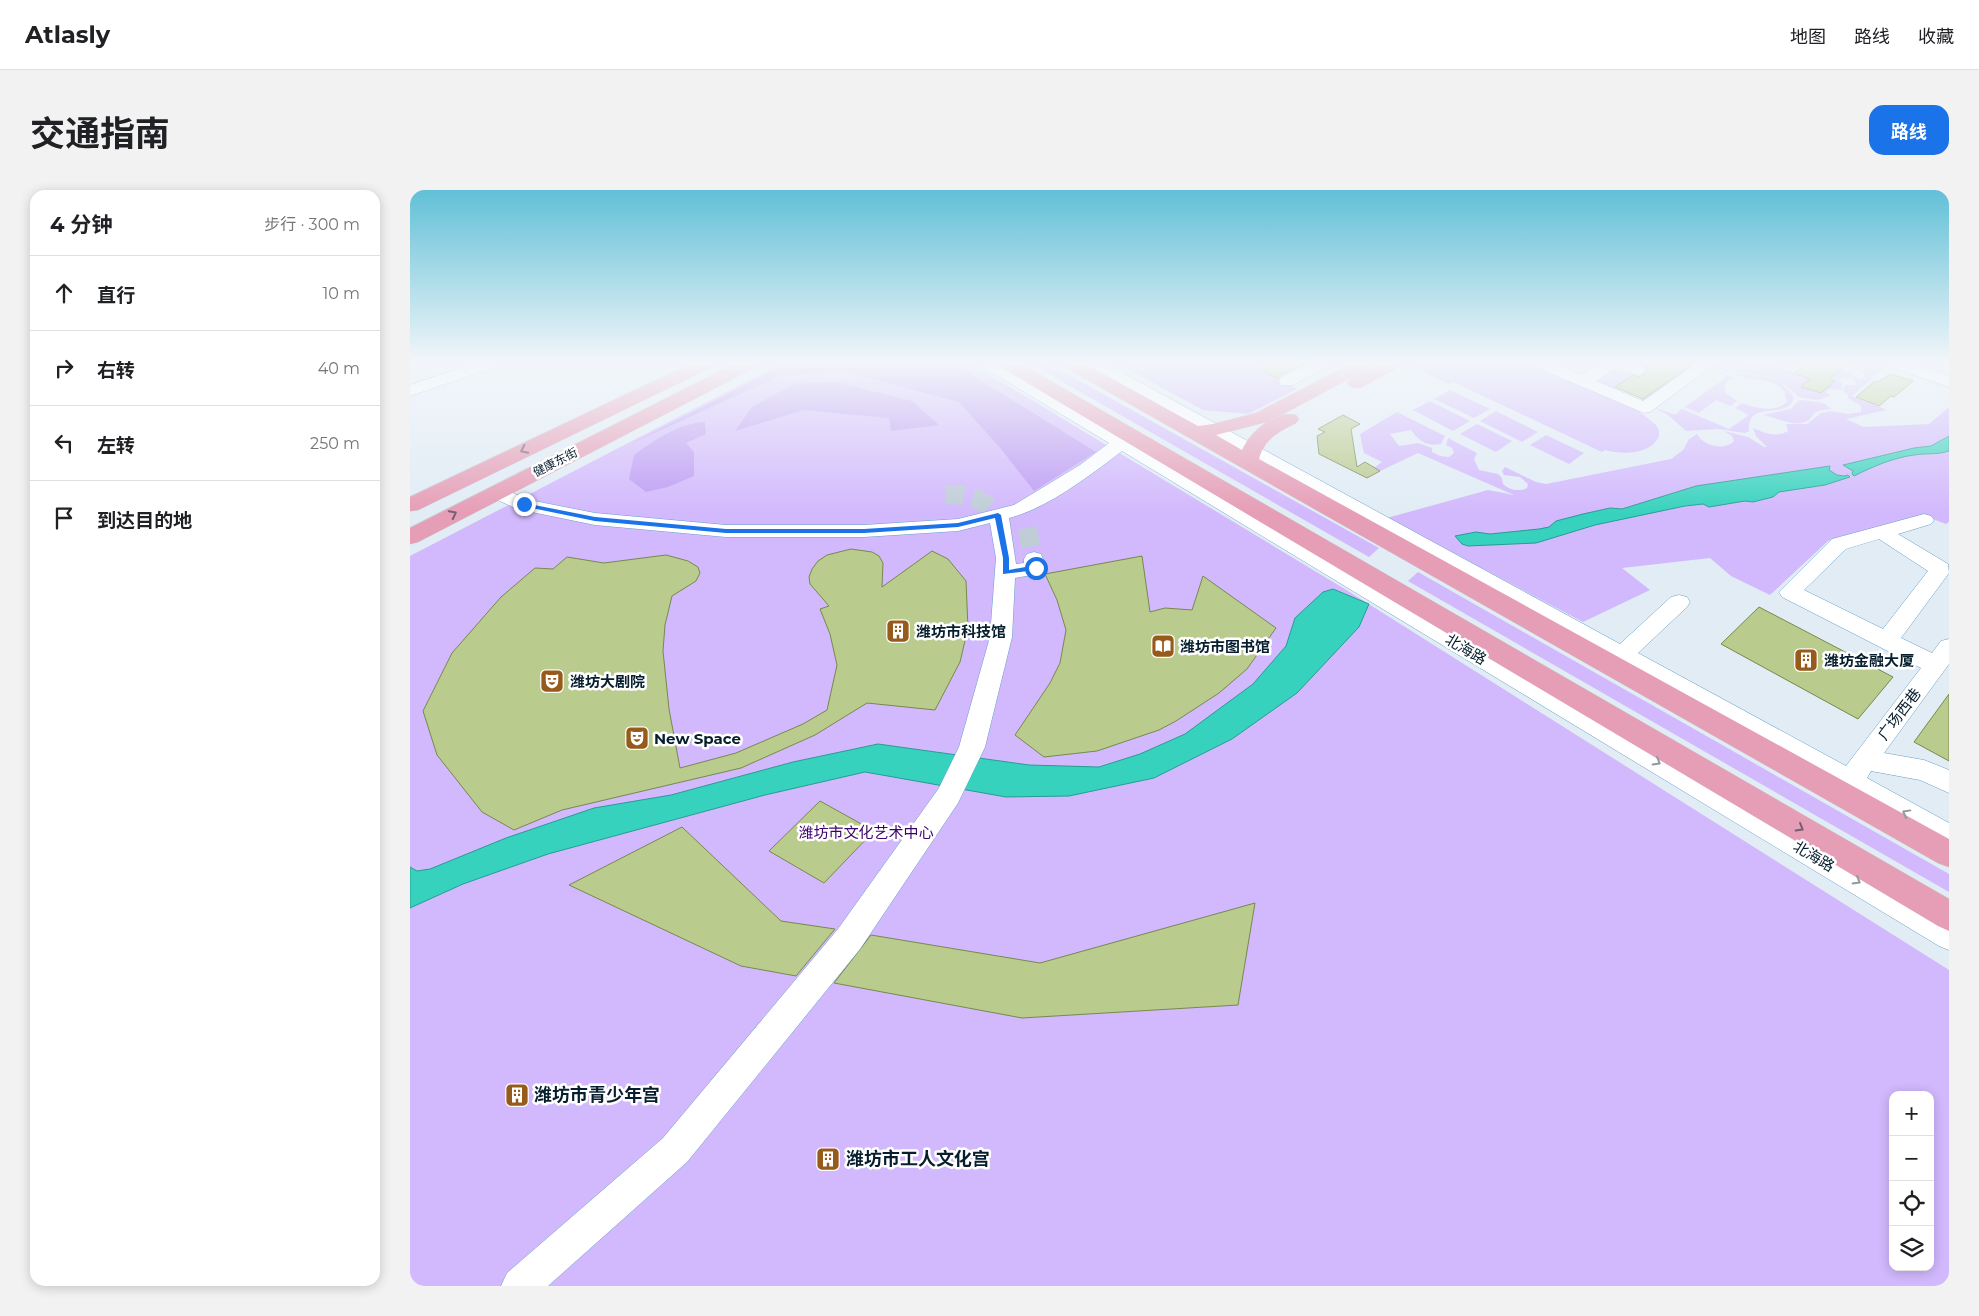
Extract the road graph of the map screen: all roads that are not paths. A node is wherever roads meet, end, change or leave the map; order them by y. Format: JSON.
{"nodes":[{"id":1,"x":603,"y":412,"type":"edge"},
{"id":2,"x":653,"y":412,"type":"edge"},
{"id":3,"x":1079,"y":412,"type":"edge"},
{"id":4,"x":1080,"y":412,"type":"edge"},
{"id":5,"x":1167,"y":412,"type":"edge"},
{"id":6,"x":1173,"y":412,"type":"edge"},
{"id":7,"x":1272,"y":412,"type":"edge"},
{"id":8,"x":1302,"y":412,"type":"edge"},
{"id":9,"x":1086,"y":416,"type":"junction"},
{"id":10,"x":1204,"y":431,"type":"junction"},
{"id":11,"x":1121,"y":443,"type":"junction"},
{"id":12,"x":1249,"y":456,"type":"junction"},
{"id":13,"x":496,"y":492,"type":"junction"},
{"id":14,"x":410,"y":505,"type":"edge"},
{"id":15,"x":998,"y":515,"type":"junction"},
{"id":16,"x":1924,"y":520,"type":"dead end"},
{"id":17,"x":1881,"y":532,"type":"junction"},
{"id":18,"x":410,"y":537,"type":"edge"},
{"id":19,"x":1034,"y":559,"type":"dead end"},
{"id":20,"x":1005,"y":572,"type":"junction"},
{"id":21,"x":1492,"y":592,"type":"junction"},
{"id":22,"x":1679,"y":602,"type":"dead end"},
{"id":23,"x":1886,"y":641,"type":"junction"},
{"id":24,"x":1621,"y":656,"type":"junction"},
{"id":25,"x":1942,"y":656,"type":"edge"},
{"id":26,"x":1780,"y":752,"type":"junction"},
{"id":27,"x":1864,"y":760,"type":"junction"},
{"id":28,"x":1949,"y":782,"type":"edge"},
{"id":29,"x":1844,"y":788,"type":"junction"},
{"id":30,"x":1949,"y":836,"type":"edge"},
{"id":31,"x":1949,"y":854,"type":"edge"},
{"id":32,"x":1949,"y":916,"type":"edge"},
{"id":33,"x":1949,"y":936,"type":"edge"},
{"id":34,"x":520,"y":1286,"type":"edge"}],
"edges":[{"from":1,"to":14,"type":"main road","name":"健康东街","one_way":true},
{"from":2,"to":13,"type":"main road","name":"健康东街"},
{"from":3,"to":9,"type":"street","name":"北海路"},
{"from":4,"to":9,"type":"main road","name":"北海路"},
{"from":5,"to":10,"type":"main road"},
{"from":6,"to":10,"type":"street"},
{"from":7,"to":10,"type":"main road"},
{"from":8,"to":12,"type":"main road"},
{"from":9,"to":11,"type":"street","name":"北海路"},
{"from":9,"to":32,"type":"main road","name":"北海路","one_way":true},
{"from":10,"to":12,"type":"main road"},
{"from":11,"to":15,"type":"street"},
{"from":11,"to":33,"type":"street","name":"北海路","one_way":true},
{"from":12,"to":21,"type":"main road"},
{"from":13,"to":15,"type":"street"},
{"from":18,"to":13,"type":"main road","name":"健康东街","one_way":true},
{"from":15,"to":20,"type":"street"},
{"from":16,"to":17,"type":"street"},
{"from":17,"to":23,"type":"street"},
{"from":17,"to":23,"type":"street"},
{"from":19,"to":20,"type":"street"},
{"from":20,"to":34,"type":"street"},
{"from":21,"to":24,"type":"street"},
{"from":21,"to":26,"type":"main road"},
{"from":22,"to":24,"type":"street"},
{"from":23,"to":25,"type":"street"},
{"from":24,"to":26,"type":"street"},
{"from":25,"to":27,"type":"street","name":"广场西巷"},
{"from":26,"to":29,"type":"main road"},
{"from":27,"to":28,"type":"street"},
{"from":27,"to":29,"type":"street","name":"广场西巷"},
{"from":30,"to":29,"type":"street","one_way":true},
{"from":29,"to":31,"type":"main road"}]}
